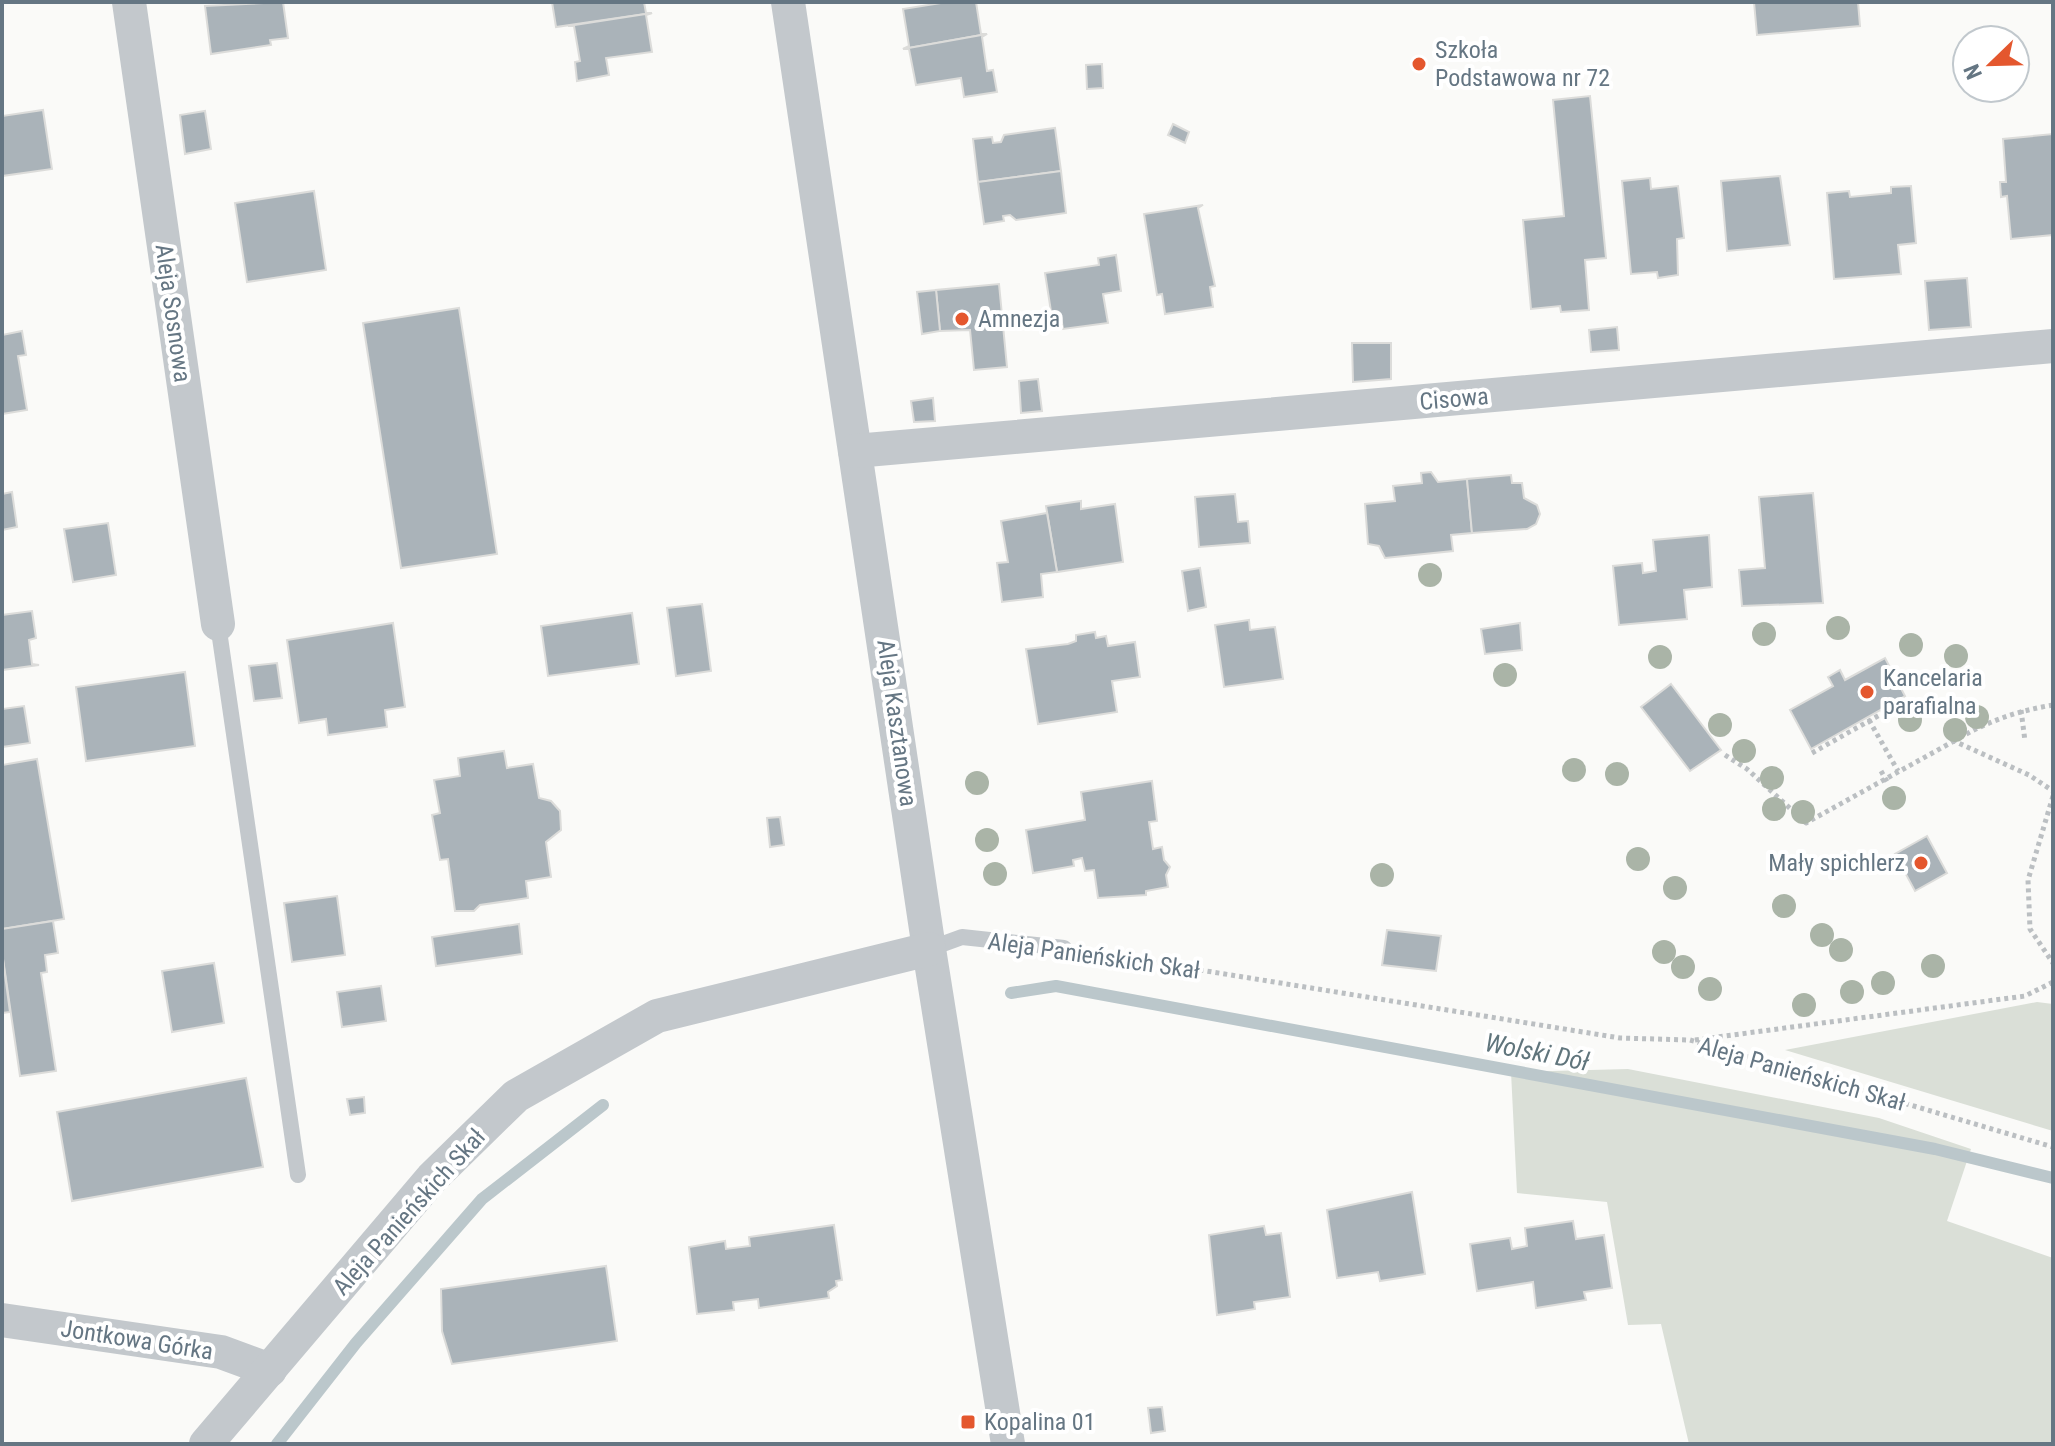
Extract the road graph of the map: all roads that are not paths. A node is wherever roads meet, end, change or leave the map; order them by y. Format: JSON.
{"nodes":[{"id":1,"x":129,"y":2,"type":"edge"},
{"id":2,"x":788,"y":2,"type":"edge"},
{"id":3,"x":2053,"y":346,"type":"edge"},
{"id":4,"x":855,"y":451,"type":"junction"},
{"id":5,"x":218,"y":624,"type":"joint"},
{"id":6,"x":1064,"y":948,"type":"road end"},
{"id":7,"x":929,"y":949,"type":"junction"},
{"id":8,"x":298,"y":1175,"type":"dead end"},
{"id":9,"x":2,"y":1320,"type":"edge"},
{"id":10,"x":270,"y":1370,"type":"junction"},
{"id":11,"x":206,"y":1444,"type":"edge"},
{"id":12,"x":1008,"y":1444,"type":"edge"}],
"edges":[{"from":1,"to":5,"type":"street","name":"Aleja Sosnowa"},
{"from":2,"to":4,"type":"street","name":"Aleja Kasztanowa"},
{"from":3,"to":4,"type":"street","name":"Cisowa"},
{"from":4,"to":7,"type":"street","name":"Aleja Kasztanowa"},
{"from":5,"to":8,"type":"lane"},
{"from":6,"to":7,"type":"lane","name":"Aleja Panieńskich Skał"},
{"from":7,"to":10,"type":"street","name":"Aleja Panieńskich Skał"},
{"from":7,"to":12,"type":"street","name":"Aleja Kasztanowa"},
{"from":9,"to":10,"type":"street","name":"Jontkowa Górka"},
{"from":10,"to":11,"type":"street","name":"Aleja Panieńskich Skał"}]}
